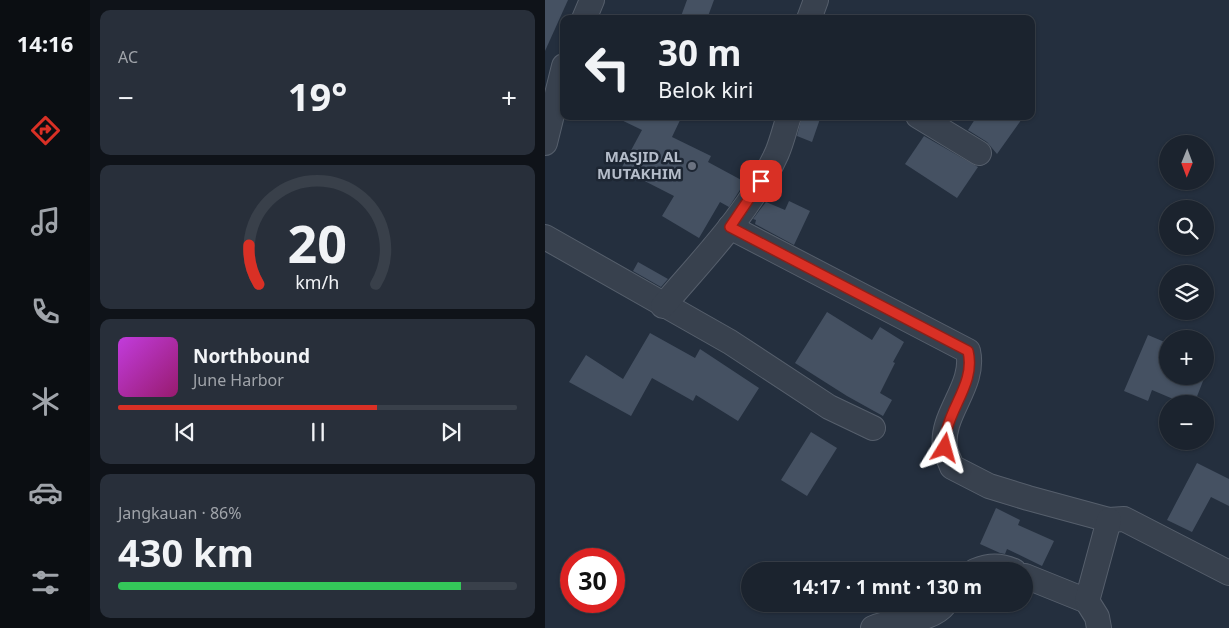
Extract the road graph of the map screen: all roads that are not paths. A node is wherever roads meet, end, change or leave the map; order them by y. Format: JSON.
{"nodes":[{"id":1,"x":593,"y":0,"type":"edge"},
{"id":2,"x":816,"y":0,"type":"edge"},
{"id":3,"x":586,"y":15,"type":"edge"},
{"id":4,"x":810,"y":15,"type":"edge"},
{"id":5,"x":557,"y":66,"type":"edge"},
{"id":6,"x":788,"y":120,"type":"edge"},
{"id":7,"x":925,"y":120,"type":"edge"},
{"id":8,"x":545,"y":143,"type":"edge"},
{"id":9,"x":979,"y":152,"type":"dead end"},
{"id":10,"x":730,"y":227,"type":"junction"},
{"id":11,"x":545,"y":237,"type":"edge"},
{"id":12,"x":663,"y":306,"type":"junction"},
{"id":13,"x":873,"y":428,"type":"dead end"},
{"id":14,"x":1109,"y":520,"type":"junction"},
{"id":15,"x":1229,"y":573,"type":"edge"},
{"id":16,"x":1033,"y":579,"type":"edge"},
{"id":17,"x":1087,"y":601,"type":"junction"},
{"id":18,"x":934,"y":612,"type":"edge"},
{"id":19,"x":873,"y":628,"type":"edge"},
{"id":20,"x":1099,"y":628,"type":"edge"}],
"edges":[{"from":1,"to":3,"type":"street"},
{"from":2,"to":4,"type":"street"},
{"from":5,"to":8,"type":"street"},
{"from":6,"to":10,"type":"street"},
{"from":7,"to":9,"type":"street"},
{"from":10,"to":12,"type":"street"},
{"from":10,"to":14,"type":"street"},
{"from":11,"to":12,"type":"street"},
{"from":12,"to":13,"type":"street"},
{"from":14,"to":15,"type":"street"},
{"from":14,"to":17,"type":"street"},
{"from":16,"to":17,"type":"street"},
{"from":17,"to":20,"type":"street"},
{"from":18,"to":19,"type":"street"}]}
